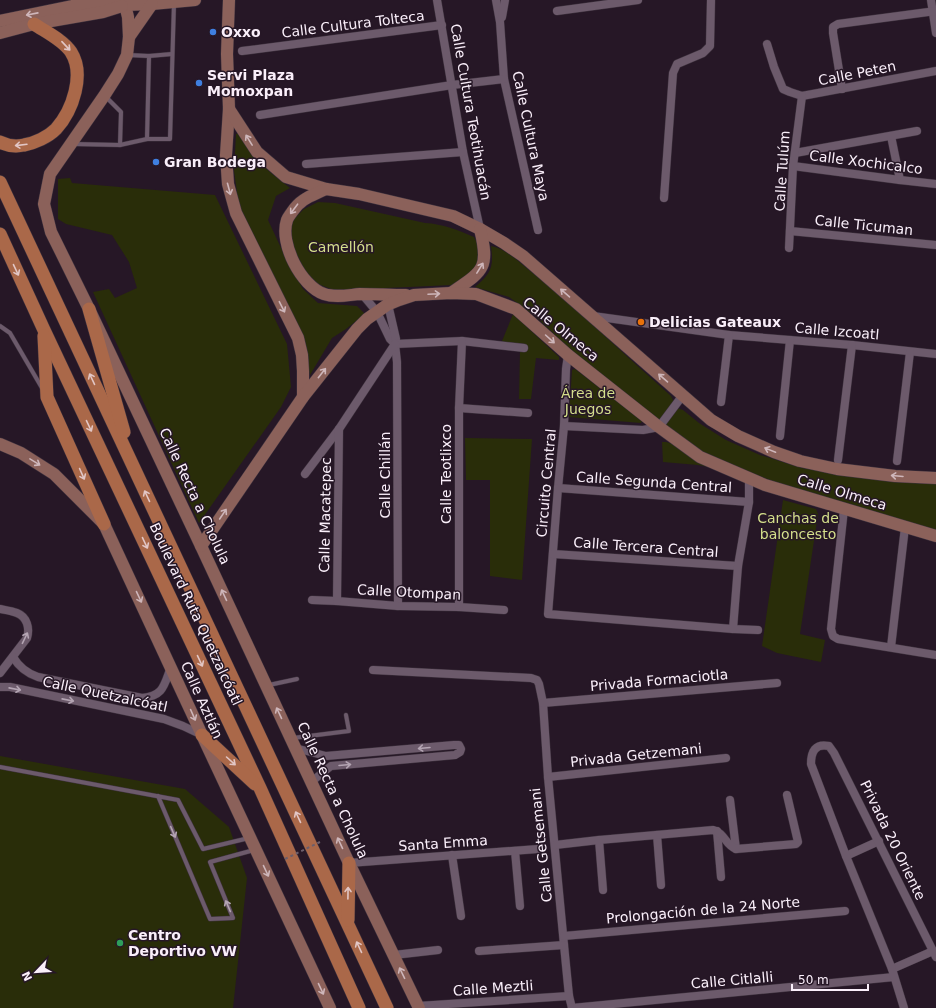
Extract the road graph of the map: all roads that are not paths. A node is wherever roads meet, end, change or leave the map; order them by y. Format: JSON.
{"nodes":[{"id":1,"x":194,"y":0,"type":"edge"},
{"id":2,"x":229,"y":0,"type":"edge"},
{"id":3,"x":437,"y":0,"type":"edge"},
{"id":4,"x":496,"y":0,"type":"edge"},
{"id":5,"x":505,"y":0,"type":"edge"},
{"id":6,"x":638,"y":0,"type":"edge"},
{"id":7,"x":711,"y":0,"type":"edge"},
{"id":8,"x":931,"y":0,"type":"edge"},
{"id":9,"x":174,"y":2,"type":"junction"},
{"id":10,"x":75,"y":3,"type":"edge"},
{"id":11,"x":124,"y":3,"type":"edge"},
{"id":12,"x":152,"y":4,"type":"junction"},
{"id":13,"x":557,"y":11,"type":"dead end"},
{"id":14,"x":934,"y":12,"type":"edge"},
{"id":15,"x":0,"y":21,"type":"edge"},
{"id":16,"x":500,"y":22,"type":"junction"},
{"id":17,"x":34,"y":24,"type":"junction"},
{"id":18,"x":442,"y":26,"type":"junction"},
{"id":19,"x":0,"y":33,"type":"edge"},
{"id":20,"x":936,"y":33,"type":"edge"},
{"id":21,"x":129,"y":37,"type":"junction"},
{"id":22,"x":767,"y":44,"type":"dead end"},
{"id":23,"x":242,"y":51,"type":"dead end"},
{"id":24,"x":172,"y":54,"type":"junction"},
{"id":25,"x":127,"y":55,"type":"junction"},
{"id":26,"x":149,"y":56,"type":"junction"},
{"id":27,"x":936,"y":71,"type":"edge"},
{"id":28,"x":504,"y":79,"type":"junction"},
{"id":29,"x":452,"y":85,"type":"junction"},
{"id":30,"x":842,"y":89,"type":"junction"},
{"id":31,"x":104,"y":96,"type":"junction"},
{"id":32,"x":802,"y":96,"type":"junction"},
{"id":33,"x":229,"y":108,"type":"junction"},
{"id":34,"x":260,"y":115,"type":"dead end"},
{"id":35,"x":917,"y":131,"type":"dead end"},
{"id":36,"x":891,"y":136,"type":"junction"},
{"id":37,"x":147,"y":139,"type":"junction"},
{"id":38,"x":0,"y":142,"type":"edge"},
{"id":39,"x":71,"y":144,"type":"junction"},
{"id":40,"x":120,"y":145,"type":"junction"},
{"id":41,"x":463,"y":152,"type":"junction"},
{"id":42,"x":795,"y":153,"type":"junction"},
{"id":43,"x":306,"y":164,"type":"dead end"},
{"id":44,"x":793,"y":166,"type":"junction"},
{"id":45,"x":900,"y":180,"type":"junction"},
{"id":46,"x":0,"y":182,"type":"edge"},
{"id":47,"x":936,"y":184,"type":"edge"},
{"id":48,"x":326,"y":189,"type":"junction"},
{"id":49,"x":664,"y":198,"type":"dead end"},
{"id":50,"x":480,"y":229,"type":"junction"},
{"id":51,"x":538,"y":230,"type":"dead end"},
{"id":52,"x":790,"y":231,"type":"junction"},
{"id":53,"x":0,"y":234,"type":"edge"},
{"id":54,"x":936,"y":245,"type":"edge"},
{"id":55,"x":789,"y":248,"type":"dead end"},
{"id":56,"x":451,"y":293,"type":"junction"},
{"id":57,"x":362,"y":294,"type":"junction"},
{"id":58,"x":387,"y":300,"type":"junction"},
{"id":59,"x":89,"y":309,"type":"junction"},
{"id":60,"x":377,"y":312,"type":"junction"},
{"id":61,"x":593,"y":316,"type":"junction"},
{"id":62,"x":0,"y":326,"type":"edge"},
{"id":63,"x":44,"y":330,"type":"junction"},
{"id":64,"x":729,"y":335,"type":"junction"},
{"id":65,"x":790,"y":340,"type":"junction"},
{"id":66,"x":462,"y":341,"type":"junction"},
{"id":67,"x":395,"y":344,"type":"junction"},
{"id":68,"x":852,"y":345,"type":"junction"},
{"id":69,"x":524,"y":348,"type":"dead end"},
{"id":70,"x":910,"y":352,"type":"junction"},
{"id":71,"x":936,"y":354,"type":"edge"},
{"id":72,"x":568,"y":355,"type":"junction"},
{"id":73,"x":683,"y":395,"type":"junction"},
{"id":74,"x":47,"y":396,"type":"junction"},
{"id":75,"x":303,"y":397,"type":"junction"},
{"id":76,"x":721,"y":402,"type":"dead end"},
{"id":77,"x":460,"y":408,"type":"junction"},
{"id":78,"x":528,"y":413,"type":"dead end"},
{"id":79,"x":564,"y":426,"type":"junction"},
{"id":80,"x":659,"y":427,"type":"junction"},
{"id":81,"x":339,"y":429,"type":"junction"},
{"id":82,"x":780,"y":436,"type":"dead end"},
{"id":83,"x":0,"y":444,"type":"edge"},
{"id":84,"x":838,"y":460,"type":"dead end"},
{"id":85,"x":896,"y":460,"type":"dead end"},
{"id":86,"x":135,"y":471,"type":"junction"},
{"id":87,"x":305,"y":474,"type":"dead end"},
{"id":88,"x":749,"y":478,"type":"junction"},
{"id":89,"x":936,"y":478,"type":"edge"},
{"id":90,"x":558,"y":488,"type":"junction"},
{"id":91,"x":748,"y":502,"type":"junction"},
{"id":92,"x":844,"y":509,"type":"junction"},
{"id":93,"x":104,"y":524,"type":"junction"},
{"id":94,"x":905,"y":527,"type":"junction"},
{"id":95,"x":936,"y":536,"type":"edge"},
{"id":96,"x":201,"y":546,"type":"junction"},
{"id":97,"x":553,"y":554,"type":"junction"},
{"id":98,"x":738,"y":566,"type":"junction"},
{"id":99,"x":312,"y":600,"type":"dead end"},
{"id":100,"x":337,"y":601,"type":"junction"},
{"id":101,"x":398,"y":606,"type":"junction"},
{"id":102,"x":459,"y":607,"type":"junction"},
{"id":103,"x":0,"y":609,"type":"edge"},
{"id":104,"x":504,"y":610,"type":"dead end"},
{"id":105,"x":733,"y":629,"type":"junction"},
{"id":106,"x":758,"y":630,"type":"dead end"},
{"id":107,"x":891,"y":647,"type":"junction"},
{"id":108,"x":936,"y":655,"type":"edge"},
{"id":109,"x":13,"y":656,"type":"junction"},
{"id":110,"x":171,"y":667,"type":"junction"},
{"id":111,"x":373,"y":670,"type":"dead end"},
{"id":112,"x":0,"y":673,"type":"edge"},
{"id":113,"x":43,"y":679,"type":"junction"},
{"id":114,"x":297,"y":679,"type":"dead end"},
{"id":115,"x":778,"y":683,"type":"dead end"},
{"id":116,"x":266,"y":686,"type":"junction"},
{"id":117,"x":0,"y":687,"type":"edge"},
{"id":118,"x":40,"y":694,"type":"junction"},
{"id":119,"x":543,"y":703,"type":"junction"},
{"id":120,"x":346,"y":716,"type":"dead end"},
{"id":121,"x":202,"y":735,"type":"junction"},
{"id":122,"x":293,"y":743,"type":"junction"},
{"id":123,"x":726,"y":758,"type":"dead end"},
{"id":124,"x":0,"y":767,"type":"edge"},
{"id":125,"x":548,"y":777,"type":"junction"},
{"id":126,"x":311,"y":782,"type":"junction"},
{"id":127,"x":260,"y":788,"type":"junction"},
{"id":128,"x":787,"y":795,"type":"dead end"},
{"id":129,"x":158,"y":796,"type":"junction"},
{"id":130,"x":730,"y":800,"type":"dead end"},
{"id":131,"x":717,"y":831,"type":"junction"},
{"id":132,"x":657,"y":835,"type":"junction"},
{"id":133,"x":250,"y":838,"type":"junction"},
{"id":134,"x":599,"y":840,"type":"junction"},
{"id":135,"x":879,"y":841,"type":"junction"},
{"id":136,"x":554,"y":845,"type":"junction"},
{"id":137,"x":255,"y":849,"type":"junction"},
{"id":138,"x":736,"y":849,"type":"junction"},
{"id":139,"x":538,"y":850,"type":"dead end"},
{"id":140,"x":516,"y":851,"type":"junction"},
{"id":141,"x":452,"y":855,"type":"junction"},
{"id":142,"x":846,"y":856,"type":"junction"},
{"id":143,"x":349,"y":862,"type":"junction"},
{"id":144,"x":721,"y":877,"type":"dead end"},
{"id":145,"x":661,"y":884,"type":"dead end"},
{"id":146,"x":603,"y":890,"type":"dead end"},
{"id":147,"x":520,"y":906,"type":"dead end"},
{"id":148,"x":845,"y":911,"type":"dead end"},
{"id":149,"x":461,"y":916,"type":"dead end"},
{"id":150,"x":348,"y":924,"type":"junction"},
{"id":151,"x":564,"y":936,"type":"junction"},
{"id":152,"x":564,"y":945,"type":"junction"},
{"id":153,"x":438,"y":950,"type":"dead end"},
{"id":154,"x":479,"y":951,"type":"dead end"},
{"id":155,"x":934,"y":954,"type":"edge"},
{"id":156,"x":394,"y":955,"type":"junction"},
{"id":157,"x":893,"y":973,"type":"junction"},
{"id":158,"x":569,"y":996,"type":"junction"},
{"id":159,"x":419,"y":1007,"type":"edge"},
{"id":160,"x":330,"y":1008,"type":"edge"},
{"id":161,"x":359,"y":1008,"type":"edge"},
{"id":162,"x":387,"y":1008,"type":"edge"},
{"id":163,"x":572,"y":1008,"type":"edge"},
{"id":164,"x":904,"y":1008,"type":"edge"}],
"edges":[{"from":1,"to":9,"type":"street"},
{"from":2,"to":33,"type":"street"},
{"from":3,"to":18,"type":"street","name":"Calle Cultura Teotihuacán"},
{"from":4,"to":16,"type":"street","name":"Calle Cultura Maya"},
{"from":5,"to":16,"type":"street","name":"Calle Cultura Maya"},
{"from":6,"to":13,"type":"street"},
{"from":7,"to":49,"type":"street"},
{"from":8,"to":14,"type":"street"},
{"from":9,"to":12,"type":"street"},
{"from":9,"to":24,"type":"lane"},
{"from":10,"to":11,"type":"street"},
{"from":10,"to":15,"type":"street","one_way":true},
{"from":11,"to":12,"type":"street"},
{"from":11,"to":17,"type":"street"},
{"from":11,"to":21,"type":"street","name":"Calle Recta a Cholula"},
{"from":12,"to":21,"type":"street"},
{"from":14,"to":20,"type":"street"},
{"from":14,"to":30,"type":"street"},
{"from":16,"to":28,"type":"street","name":"Calle Cultura Maya"},
{"from":17,"to":19,"type":"street"},
{"from":17,"to":38,"type":"main road","one_way":true},
{"from":18,"to":23,"type":"street","name":"Calle Cultura Tolteca"},
{"from":18,"to":29,"type":"street","name":"Calle Cultura Teotihuacán"},
{"from":21,"to":25,"type":"street","name":"Calle Recta a Cholula"},
{"from":22,"to":32,"type":"street","name":"Calle Peten"},
{"from":24,"to":26,"type":"lane"},
{"from":24,"to":37,"type":"lane"},
{"from":25,"to":26,"type":"lane"},
{"from":25,"to":31,"type":"street","name":"Calle Recta a Cholula"},
{"from":26,"to":37,"type":"lane"},
{"from":27,"to":30,"type":"street","name":"Calle Peten"},
{"from":28,"to":29,"type":"street"},
{"from":28,"to":51,"type":"street","name":"Calle Cultura Maya"},
{"from":29,"to":34,"type":"street"},
{"from":29,"to":41,"type":"street","name":"Calle Cultura Teotihuacán"},
{"from":30,"to":32,"type":"street","name":"Calle Peten"},
{"from":31,"to":39,"type":"street","name":"Calle Recta a Cholula"},
{"from":31,"to":40,"type":"lane"},
{"from":32,"to":42,"type":"street","name":"Calle Tulúm"},
{"from":48,"to":33,"type":"street","name":"Calle Olmeca","one_way":true},
{"from":33,"to":75,"type":"street","one_way":true},
{"from":35,"to":36,"type":"street"},
{"from":36,"to":42,"type":"street"},
{"from":36,"to":45,"type":"street"},
{"from":37,"to":40,"type":"lane"},
{"from":39,"to":40,"type":"lane"},
{"from":39,"to":59,"type":"street","name":"Calle Recta a Cholula"},
{"from":41,"to":43,"type":"street"},
{"from":41,"to":50,"type":"street","name":"Calle Cultura Teotihuacán"},
{"from":42,"to":44,"type":"street","name":"Calle Tulúm"},
{"from":44,"to":45,"type":"street","name":"Calle Xochicalco"},
{"from":44,"to":52,"type":"street","name":"Calle Tulúm"},
{"from":45,"to":47,"type":"street","name":"Calle Xochicalco"},
{"from":86,"to":46,"type":"main road","one_way":true},
{"from":48,"to":50,"type":"street","name":"Calle Olmeca"},
{"from":48,"to":57,"type":"street","one_way":true},
{"from":56,"to":50,"type":"street","one_way":true},
{"from":61,"to":50,"type":"street","name":"Calle Olmeca","one_way":true},
{"from":52,"to":54,"type":"street","name":"Calle Ticuman"},
{"from":52,"to":55,"type":"street","name":"Calle Tulúm"},
{"from":53,"to":63,"type":"main road","name":"Boulevard Ruta Quetzalcóatl","one_way":true},
{"from":58,"to":56,"type":"street","name":"Calle Olmeca","one_way":true},
{"from":56,"to":72,"type":"street","name":"Calle Olmeca","one_way":true},
{"from":57,"to":58,"type":"street"},
{"from":57,"to":60,"type":"street","name":"Calle Chillán"},
{"from":58,"to":60,"type":"street","name":"Calle Olmeca"},
{"from":58,"to":67,"type":"street","name":"Calle Chillán"},
{"from":59,"to":86,"type":"main road"},
{"from":59,"to":96,"type":"street","name":"Calle Recta a Cholula"},
{"from":60,"to":67,"type":"street","name":"Calle Chillán"},
{"from":75,"to":60,"type":"street","name":"Calle Olmeca","one_way":true},
{"from":61,"to":64,"type":"street","name":"Calle Izcoatl"},
{"from":73,"to":61,"type":"street","name":"Calle Olmeca","one_way":true},
{"from":62,"to":74,"type":"lane"},
{"from":63,"to":74,"type":"main road"},
{"from":63,"to":127,"type":"main road","name":"Boulevard Ruta Quetzalcóatl","one_way":true},
{"from":64,"to":65,"type":"street","name":"Calle Izcoatl"},
{"from":64,"to":76,"type":"street"},
{"from":65,"to":68,"type":"street","name":"Calle Izcoatl"},
{"from":65,"to":82,"type":"street"},
{"from":66,"to":67,"type":"street"},
{"from":66,"to":69,"type":"street"},
{"from":66,"to":77,"type":"street","name":"Calle Teotlixco"},
{"from":67,"to":81,"type":"street"},
{"from":67,"to":101,"type":"street","name":"Calle Chillán"},
{"from":68,"to":70,"type":"street","name":"Calle Izcoatl"},
{"from":68,"to":84,"type":"street"},
{"from":70,"to":71,"type":"street","name":"Calle Izcoatl"},
{"from":70,"to":85,"type":"street"},
{"from":72,"to":79,"type":"street","name":"Circuito Central"},
{"from":72,"to":80,"type":"street","name":"Calle Olmeca"},
{"from":73,"to":80,"type":"street"},
{"from":89,"to":73,"type":"street","name":"Calle Olmeca","one_way":true},
{"from":74,"to":93,"type":"main road","one_way":true},
{"from":96,"to":75,"type":"street","name":"Calle Olmeca","one_way":true},
{"from":77,"to":78,"type":"street"},
{"from":77,"to":102,"type":"street","name":"Calle Teotlixco"},
{"from":79,"to":80,"type":"street"},
{"from":79,"to":90,"type":"street","name":"Circuito Central"},
{"from":80,"to":88,"type":"street","name":"Calle Olmeca"},
{"from":81,"to":87,"type":"street"},
{"from":81,"to":100,"type":"street","name":"Calle Macatepec"},
{"from":83,"to":93,"type":"street","name":"Calle Aztlán","one_way":true},
{"from":150,"to":86,"type":"main road","one_way":true},
{"from":88,"to":91,"type":"street"},
{"from":88,"to":92,"type":"street","name":"Calle Olmeca"},
{"from":90,"to":91,"type":"street","name":"Calle Segunda Central"},
{"from":90,"to":97,"type":"street","name":"Circuito Central"},
{"from":91,"to":98,"type":"street"},
{"from":92,"to":94,"type":"street","name":"Calle Olmeca"},
{"from":92,"to":107,"type":"street"},
{"from":93,"to":110,"type":"street","name":"Calle Aztlán","one_way":true},
{"from":94,"to":95,"type":"street","name":"Calle Olmeca"},
{"from":94,"to":107,"type":"street"},
{"from":116,"to":96,"type":"street","name":"Calle Recta a Cholula","one_way":true},
{"from":97,"to":98,"type":"street","name":"Calle Tercera Central"},
{"from":97,"to":105,"type":"street","name":"Circuito Central"},
{"from":98,"to":105,"type":"street"},
{"from":99,"to":100,"type":"street","name":"Calle Otompan"},
{"from":100,"to":101,"type":"street","name":"Calle Otompan"},
{"from":101,"to":102,"type":"street","name":"Calle Otompan"},
{"from":102,"to":104,"type":"street","name":"Calle Otompan"},
{"from":109,"to":103,"type":"street","one_way":true},
{"from":105,"to":106,"type":"street"},
{"from":107,"to":108,"type":"street"},
{"from":109,"to":112,"type":"street"},
{"from":109,"to":113,"type":"street","name":"Calle Quetzalcóatl"},
{"from":110,"to":113,"type":"street","name":"Calle Quetzalcóatl"},
{"from":110,"to":121,"type":"street","name":"Calle Aztlán","one_way":true},
{"from":111,"to":119,"type":"street","name":"Calle Getsemani"},
{"from":113,"to":118,"type":"street"},
{"from":114,"to":116,"type":"lane"},
{"from":115,"to":119,"type":"street","name":"Privada Formaciotla"},
{"from":122,"to":116,"type":"street","name":"Calle Recta a Cholula","one_way":true},
{"from":117,"to":118,"type":"street","name":"Calle Quetzalcóatl","one_way":true},
{"from":118,"to":121,"type":"street","name":"Calle Quetzalcóatl","one_way":true},
{"from":119,"to":125,"type":"street","name":"Calle Getsemani"},
{"from":120,"to":122,"type":"lane"},
{"from":121,"to":127,"type":"main road","one_way":true},
{"from":121,"to":133,"type":"street","name":"Calle Aztlán"},
{"from":122,"to":126,"type":"street","name":"Calle Recta a Cholula"},
{"from":126,"to":122,"type":"street","one_way":true},
{"from":123,"to":125,"type":"street","name":"Privada Getzemani"},
{"from":124,"to":129,"type":"lane"},
{"from":125,"to":136,"type":"street","name":"Calle Getsemani"},
{"from":143,"to":126,"type":"street","name":"Calle Recta a Cholula","one_way":true},
{"from":127,"to":161,"type":"main road","name":"Boulevard Ruta Quetzalcóatl"},
{"from":128,"to":138,"type":"street"},
{"from":129,"to":133,"type":"lane"},
{"from":129,"to":137,"type":"lane","one_way":true},
{"from":130,"to":138,"type":"street"},
{"from":131,"to":132,"type":"street"},
{"from":131,"to":138,"type":"street"},
{"from":131,"to":144,"type":"street"},
{"from":132,"to":134,"type":"street"},
{"from":132,"to":145,"type":"street"},
{"from":133,"to":137,"type":"street","name":"Calle Aztlán"},
{"from":134,"to":136,"type":"street"},
{"from":134,"to":146,"type":"street"},
{"from":135,"to":142,"type":"street"},
{"from":135,"to":142,"type":"street","name":"Privada 20 Oriente"},
{"from":135,"to":155,"type":"street","name":"Privada 20 Oriente"},
{"from":136,"to":151,"type":"street","name":"Calle Getsemani"},
{"from":137,"to":160,"type":"street","name":"Calle Aztlán","one_way":true},
{"from":139,"to":140,"type":"street","name":"Santa Emma"},
{"from":140,"to":141,"type":"street","name":"Santa Emma"},
{"from":140,"to":147,"type":"street"},
{"from":141,"to":143,"type":"street","name":"Santa Emma"},
{"from":141,"to":149,"type":"street"},
{"from":142,"to":157,"type":"street"},
{"from":150,"to":143,"type":"main road","one_way":true},
{"from":143,"to":156,"type":"street","name":"Calle Recta a Cholula"},
{"from":148,"to":151,"type":"street","name":"Prolongación de la 24 Norte"},
{"from":162,"to":150,"type":"main road","one_way":true},
{"from":151,"to":152,"type":"street","name":"Calle Getsemani"},
{"from":152,"to":154,"type":"street"},
{"from":152,"to":158,"type":"street","name":"Calle Getsemani"},
{"from":153,"to":156,"type":"street"},
{"from":155,"to":157,"type":"street","name":"Calle Citlalli"},
{"from":159,"to":156,"type":"street","name":"Calle Recta a Cholula","one_way":true},
{"from":157,"to":163,"type":"street","name":"Calle Citlalli"},
{"from":157,"to":164,"type":"street"},
{"from":158,"to":159,"type":"street","name":"Calle Meztli"},
{"from":158,"to":163,"type":"street","name":"Calle Getsemani"}]}
